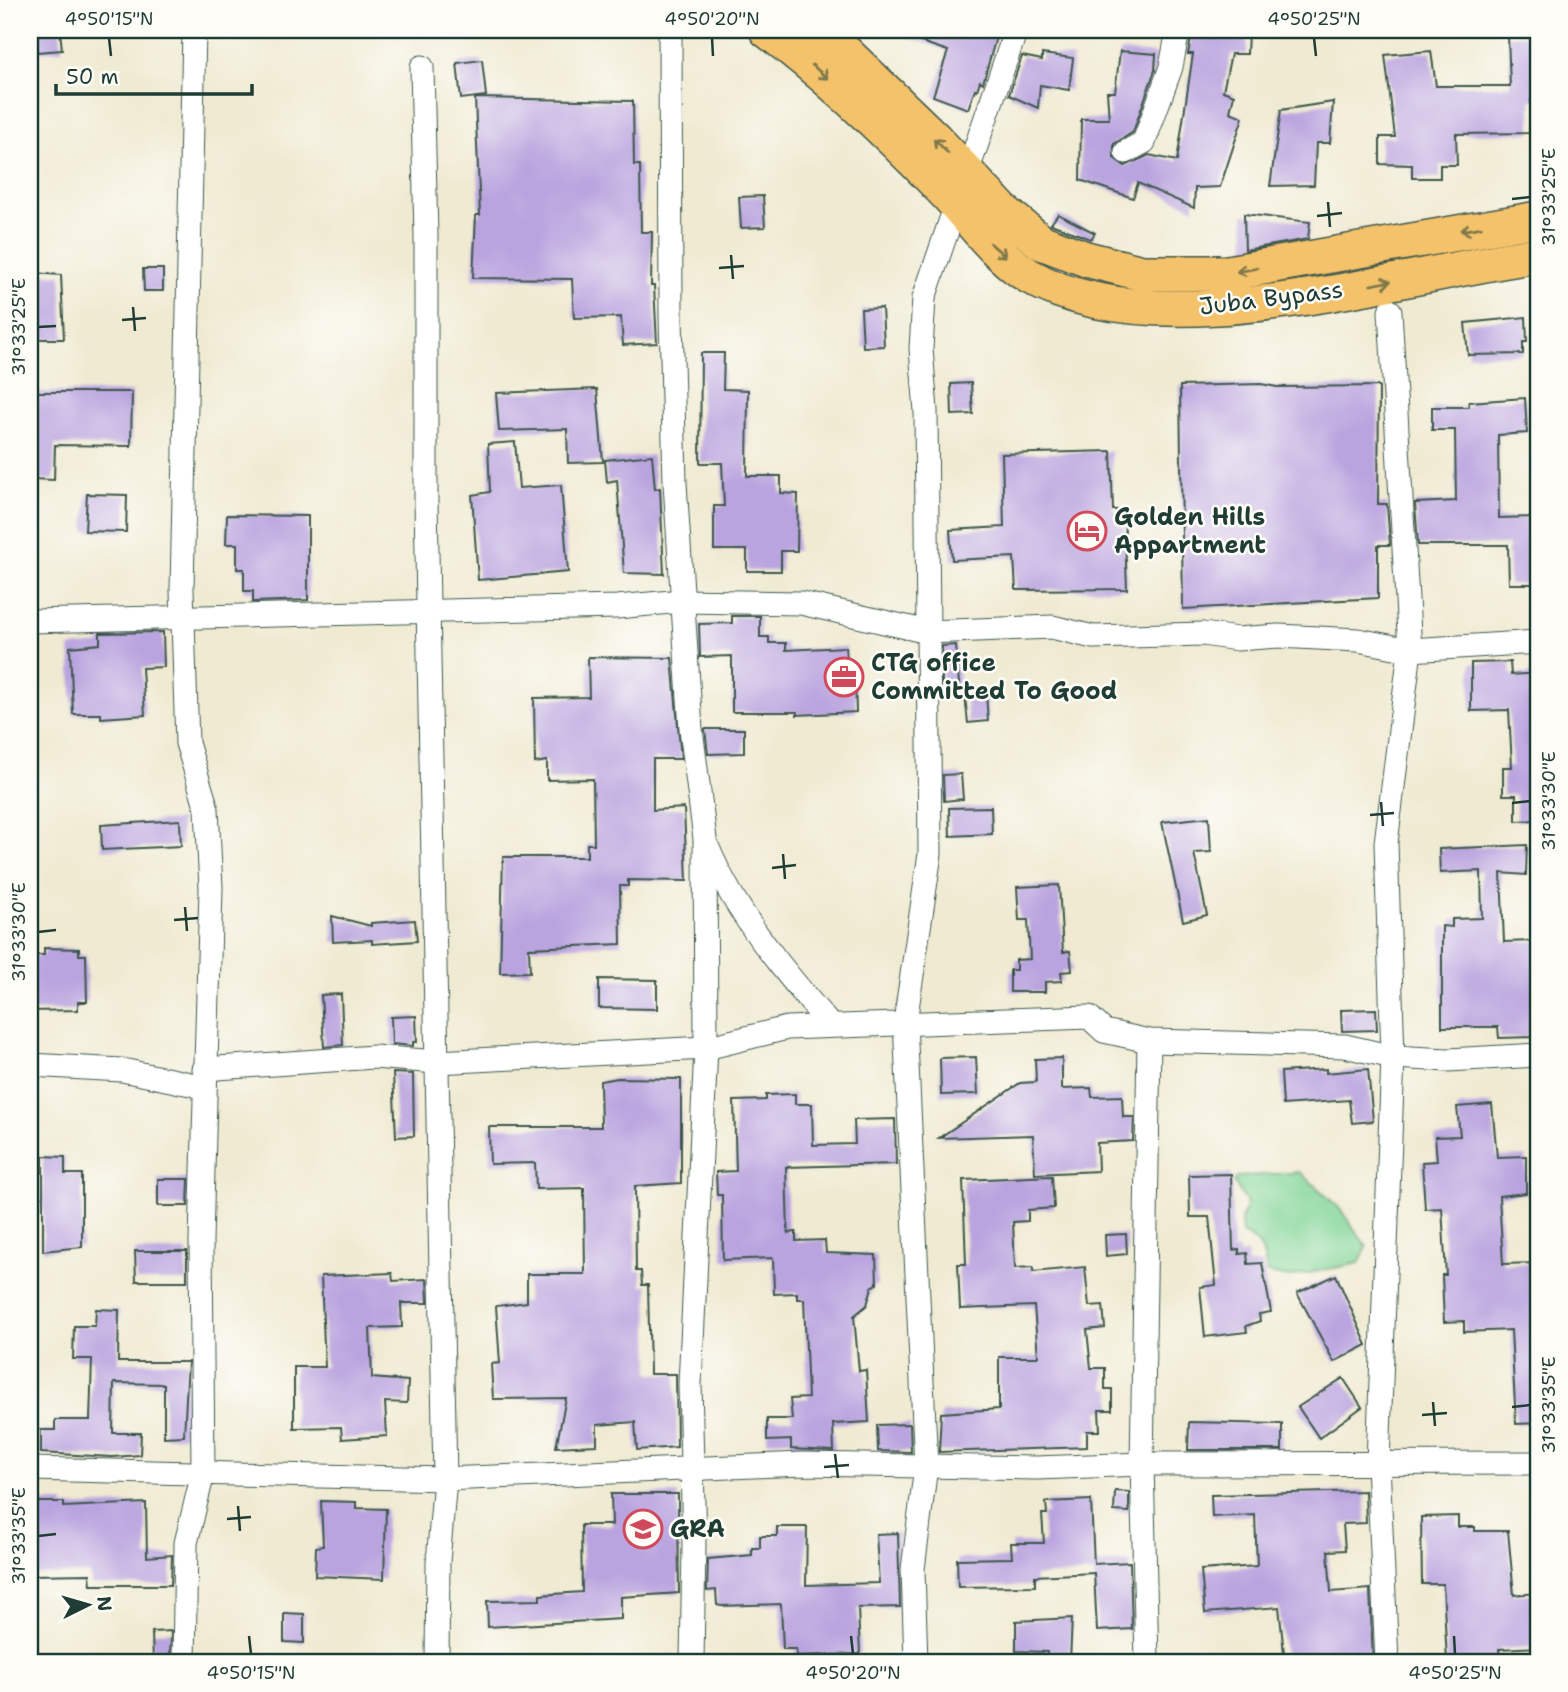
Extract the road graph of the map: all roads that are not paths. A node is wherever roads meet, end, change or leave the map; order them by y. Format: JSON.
{"nodes":[{"id":1,"x":194,"y":30,"type":"edge"},
{"id":2,"x":670,"y":30,"type":"edge"},
{"id":3,"x":767,"y":30,"type":"edge"},
{"id":4,"x":822,"y":30,"type":"edge"},
{"id":5,"x":1016,"y":30,"type":"edge"},
{"id":6,"x":1178,"y":30,"type":"edge"},
{"id":7,"x":422,"y":67,"type":"dead end"},
{"id":8,"x":1126,"y":152,"type":"dead end"},
{"id":9,"x":957,"y":205,"type":"junction"},
{"id":10,"x":1538,"y":219,"type":"edge"},
{"id":11,"x":1538,"y":255,"type":"edge"},
{"id":12,"x":1390,"y":311,"type":"dead end"},
{"id":13,"x":681,"y":601,"type":"junction"},
{"id":14,"x":428,"y":610,"type":"junction"},
{"id":15,"x":183,"y":616,"type":"junction"},
{"id":16,"x":30,"y":621,"type":"edge"},
{"id":17,"x":928,"y":632,"type":"junction"},
{"id":18,"x":1538,"y":642,"type":"edge"},
{"id":19,"x":1410,"y":650,"type":"junction"},
{"id":20,"x":705,"y":839,"type":"junction"},
{"id":21,"x":905,"y":1022,"type":"junction"},
{"id":22,"x":830,"y":1026,"type":"junction"},
{"id":23,"x":1149,"y":1041,"type":"junction"},
{"id":24,"x":706,"y":1048,"type":"junction"},
{"id":25,"x":1538,"y":1055,"type":"edge"},
{"id":26,"x":1393,"y":1057,"type":"junction"},
{"id":27,"x":437,"y":1062,"type":"junction"},
{"id":28,"x":30,"y":1065,"type":"edge"},
{"id":29,"x":204,"y":1078,"type":"junction"},
{"id":30,"x":1378,"y":1463,"type":"junction"},
{"id":31,"x":1538,"y":1463,"type":"edge"},
{"id":32,"x":1142,"y":1464,"type":"junction"},
{"id":33,"x":926,"y":1466,"type":"junction"},
{"id":34,"x":692,"y":1467,"type":"junction"},
{"id":35,"x":30,"y":1469,"type":"edge"},
{"id":36,"x":203,"y":1473,"type":"junction"},
{"id":37,"x":445,"y":1479,"type":"junction"},
{"id":38,"x":184,"y":1662,"type":"edge"},
{"id":39,"x":437,"y":1662,"type":"edge"},
{"id":40,"x":692,"y":1662,"type":"edge"},
{"id":41,"x":916,"y":1662,"type":"edge"},
{"id":42,"x":1147,"y":1662,"type":"edge"},
{"id":43,"x":1387,"y":1662,"type":"edge"}],
"edges":[{"from":1,"to":15,"type":"street"},
{"from":2,"to":13,"type":"street"},
{"from":3,"to":9,"type":"main road","name":"Juba Bypass","one_way":true},
{"from":10,"to":4,"type":"main road","name":"Juba Bypass","one_way":true},
{"from":5,"to":9,"type":"street"},
{"from":6,"to":8,"type":"street"},
{"from":7,"to":14,"type":"street"},
{"from":9,"to":11,"type":"main road","name":"Juba Bypass","one_way":true},
{"from":9,"to":17,"type":"street"},
{"from":12,"to":19,"type":"street"},
{"from":13,"to":14,"type":"street"},
{"from":13,"to":17,"type":"street"},
{"from":13,"to":20,"type":"street"},
{"from":14,"to":15,"type":"street"},
{"from":14,"to":27,"type":"street"},
{"from":15,"to":16,"type":"street"},
{"from":15,"to":29,"type":"street"},
{"from":17,"to":19,"type":"street"},
{"from":17,"to":21,"type":"street"},
{"from":18,"to":19,"type":"street"},
{"from":19,"to":26,"type":"street"},
{"from":20,"to":22,"type":"street"},
{"from":20,"to":24,"type":"street"},
{"from":21,"to":22,"type":"street"},
{"from":21,"to":23,"type":"street"},
{"from":21,"to":33,"type":"street"},
{"from":22,"to":24,"type":"street"},
{"from":23,"to":26,"type":"street"},
{"from":23,"to":32,"type":"street"},
{"from":24,"to":27,"type":"street"},
{"from":24,"to":34,"type":"street"},
{"from":25,"to":26,"type":"street"},
{"from":26,"to":30,"type":"street"},
{"from":27,"to":29,"type":"street"},
{"from":27,"to":37,"type":"street"},
{"from":28,"to":29,"type":"street"},
{"from":29,"to":36,"type":"street"},
{"from":30,"to":31,"type":"street"},
{"from":30,"to":32,"type":"street"},
{"from":30,"to":43,"type":"street"},
{"from":32,"to":33,"type":"street"},
{"from":32,"to":42,"type":"street"},
{"from":33,"to":34,"type":"street"},
{"from":33,"to":41,"type":"street"},
{"from":34,"to":37,"type":"street"},
{"from":34,"to":40,"type":"street"},
{"from":35,"to":36,"type":"street"},
{"from":36,"to":37,"type":"street"},
{"from":36,"to":38,"type":"street"},
{"from":37,"to":39,"type":"street"}]}
